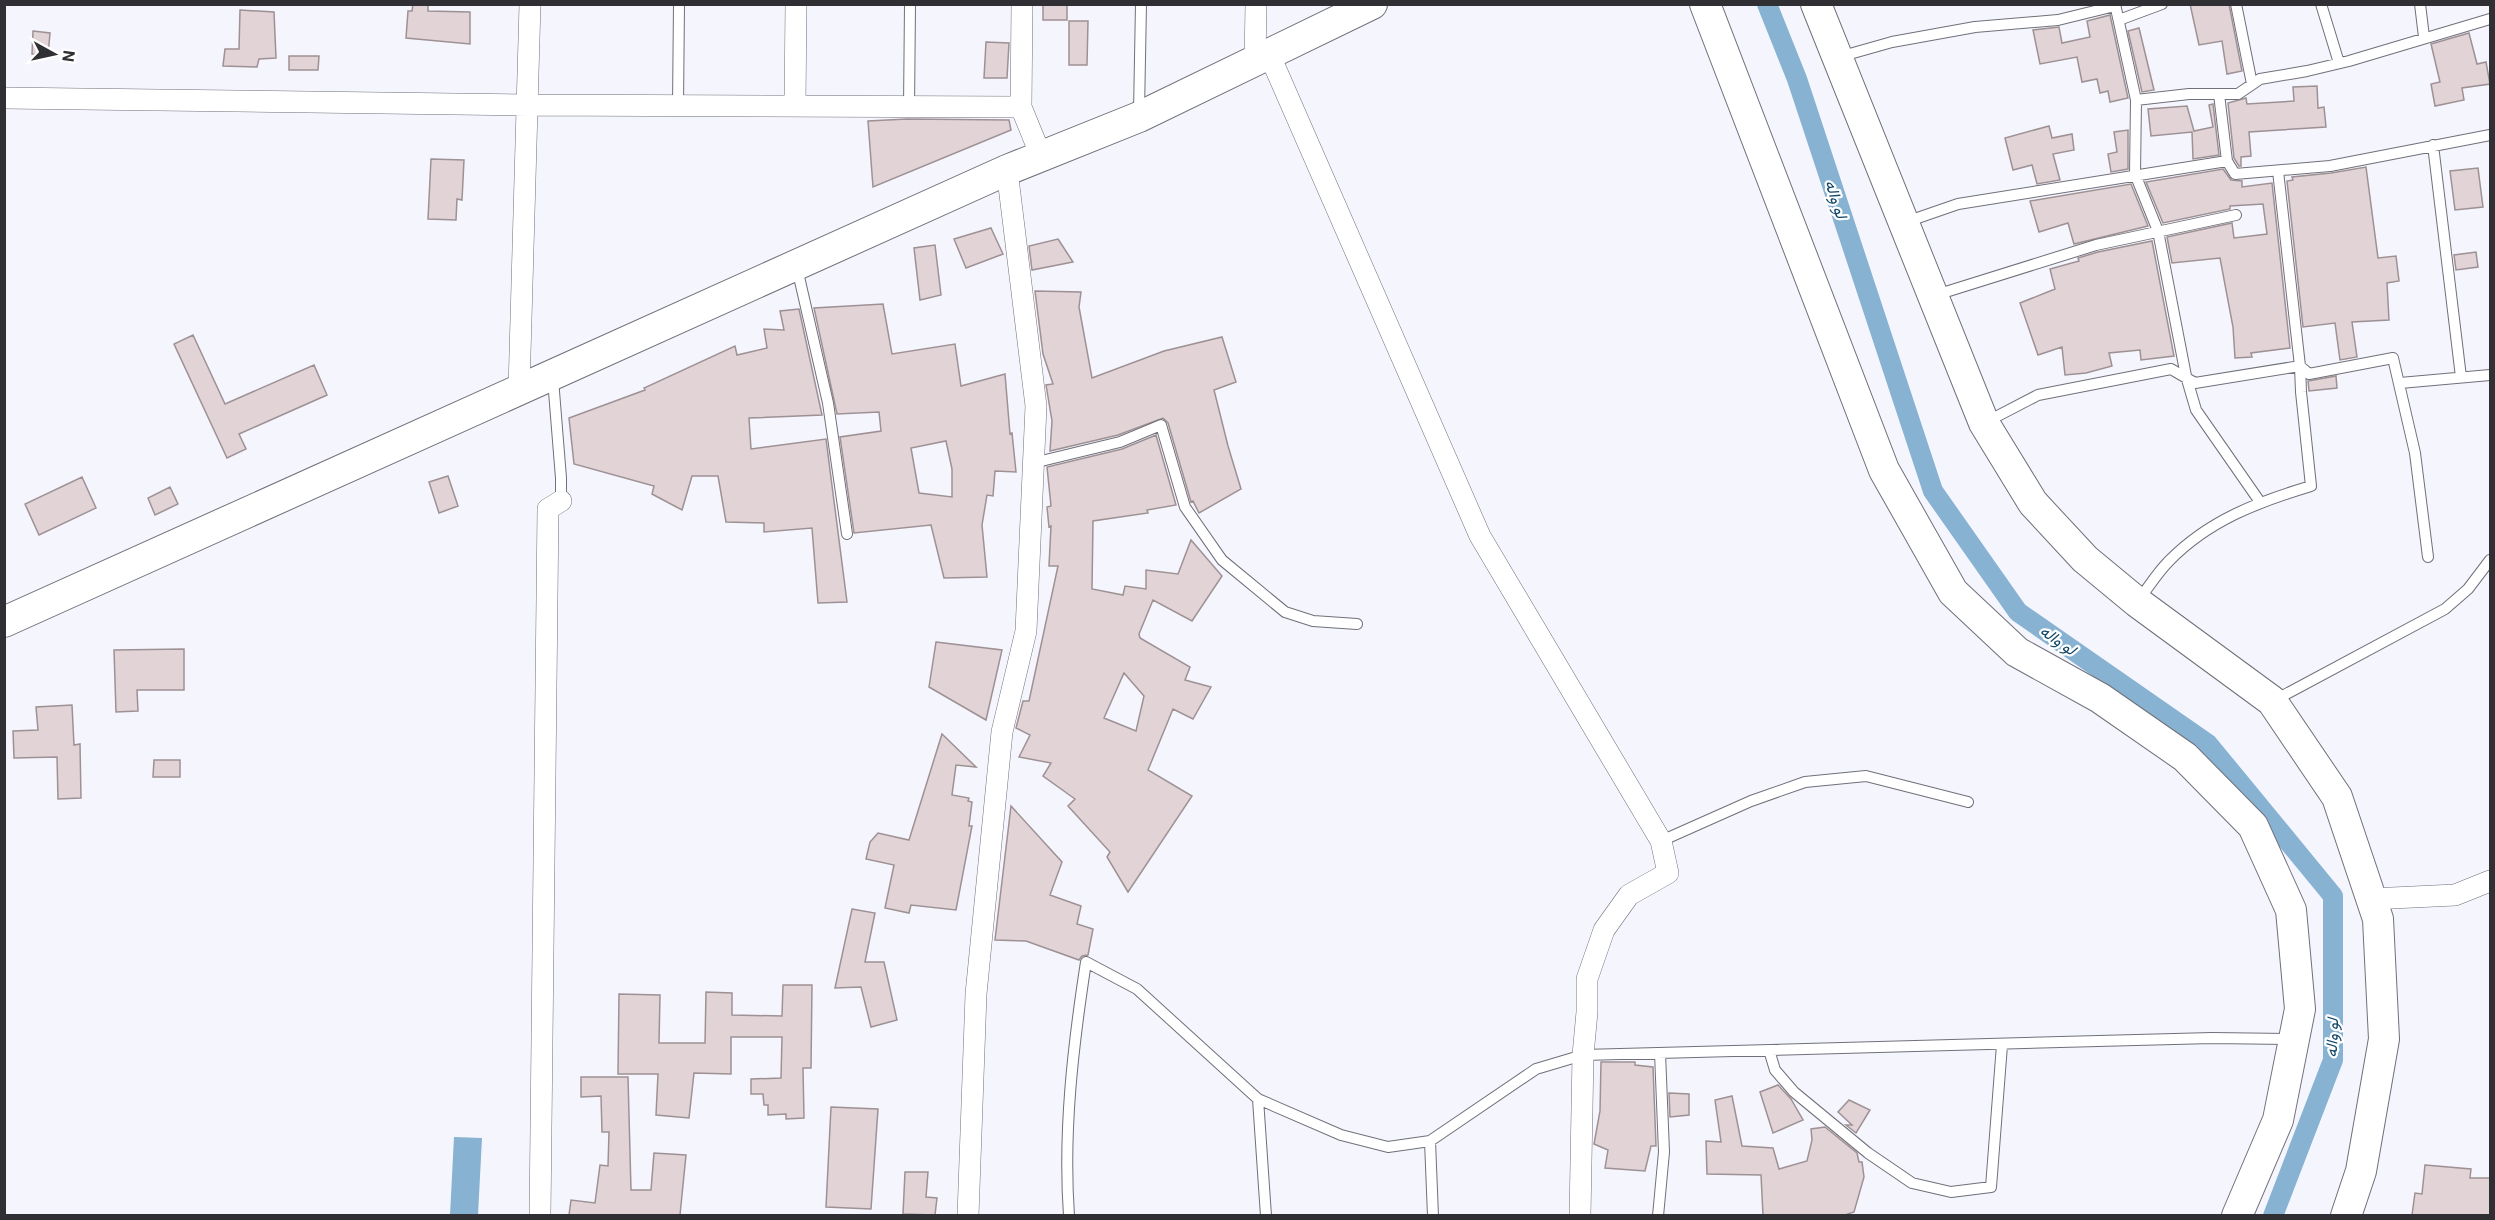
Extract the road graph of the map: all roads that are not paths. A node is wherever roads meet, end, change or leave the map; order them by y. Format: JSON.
{"nodes":[{"id":1,"x":530,"y":4,"type":"edge"},
{"id":2,"x":679,"y":4,"type":"edge"},
{"id":3,"x":796,"y":4,"type":"edge"},
{"id":4,"x":910,"y":4,"type":"edge"},
{"id":5,"x":1022,"y":4,"type":"edge"},
{"id":6,"x":1141,"y":4,"type":"edge"},
{"id":7,"x":1256,"y":4,"type":"edge"},
{"id":8,"x":1372,"y":4,"type":"edge"},
{"id":9,"x":1705,"y":4,"type":"edge"},
{"id":10,"x":1816,"y":4,"type":"edge"},
{"id":11,"x":2162,"y":4,"type":"edge"},
{"id":12,"x":2236,"y":4,"type":"edge"},
{"id":13,"x":2321,"y":4,"type":"edge"},
{"id":14,"x":2420,"y":4,"type":"edge"},
{"id":15,"x":2115,"y":5,"type":"edge"},
{"id":16,"x":2490,"y":19,"type":"edge"},
{"id":17,"x":2119,"y":20,"type":"junction"},
{"id":18,"x":2424,"y":37,"type":"junction"},
{"id":19,"x":1837,"y":57,"type":"junction"},
{"id":20,"x":1263,"y":59,"type":"junction"},
{"id":21,"x":2339,"y":63,"type":"junction"},
{"id":22,"x":2252,"y":84,"type":"junction"},
{"id":23,"x":2219,"y":94,"type":"junction"},
{"id":24,"x":4,"y":98,"type":"edge"},
{"id":25,"x":2136,"y":100,"type":"junction"},
{"id":26,"x":528,"y":105,"type":"junction"},
{"id":27,"x":678,"y":105,"type":"junction"},
{"id":28,"x":795,"y":105,"type":"junction"},
{"id":29,"x":1022,"y":107,"type":"junction"},
{"id":30,"x":909,"y":108,"type":"junction"},
{"id":31,"x":1139,"y":117,"type":"junction"},
{"id":32,"x":2490,"y":135,"type":"edge"},
{"id":33,"x":2433,"y":145,"type":"junction"},
{"id":34,"x":1041,"y":156,"type":"junction"},
{"id":35,"x":2227,"y":161,"type":"junction"},
{"id":36,"x":1007,"y":170,"type":"junction"},
{"id":37,"x":2278,"y":171,"type":"junction"},
{"id":38,"x":2135,"y":174,"type":"junction"},
{"id":39,"x":2236,"y":215,"type":"dead end"},
{"id":40,"x":1903,"y":223,"type":"junction"},
{"id":41,"x":2158,"y":231,"type":"junction"},
{"id":42,"x":796,"y":265,"type":"junction"},
{"id":43,"x":1933,"y":296,"type":"junction"},
{"id":44,"x":2300,"y":366,"type":"junction"},
{"id":45,"x":552,"y":374,"type":"junction"},
{"id":46,"x":2490,"y":375,"type":"edge"},
{"id":47,"x":2186,"y":376,"type":"junction"},
{"id":48,"x":2461,"y":377,"type":"junction"},
{"id":49,"x":2400,"y":383,"type":"junction"},
{"id":50,"x":519,"y":389,"type":"junction"},
{"id":51,"x":1984,"y":423,"type":"junction"},
{"id":52,"x":1033,"y":463,"type":"junction"},
{"id":53,"x":561,"y":501,"type":"joint"},
{"id":54,"x":2260,"y":502,"type":"junction"},
{"id":55,"x":847,"y":534,"type":"dead end"},
{"id":56,"x":2428,"y":557,"type":"dead end"},
{"id":57,"x":2490,"y":560,"type":"edge"},
{"id":58,"x":2137,"y":603,"type":"junction"},
{"id":59,"x":4,"y":622,"type":"edge"},
{"id":60,"x":1357,"y":624,"type":"dead end"},
{"id":61,"x":2272,"y":702,"type":"junction"},
{"id":62,"x":1968,"y":802,"type":"dead end"},
{"id":63,"x":1662,"y":841,"type":"junction"},
{"id":64,"x":2490,"y":881,"type":"edge"},
{"id":65,"x":2371,"y":899,"type":"junction"},
{"id":66,"x":2294,"y":1039,"type":"junction"},
{"id":67,"x":1584,"y":1045,"type":"junction"},
{"id":68,"x":2002,"y":1045,"type":"junction"},
{"id":69,"x":1769,"y":1050,"type":"junction"},
{"id":70,"x":1660,"y":1053,"type":"junction"},
{"id":71,"x":1258,"y":1099,"type":"junction"},
{"id":72,"x":1430,"y":1142,"type":"junction"},
{"id":73,"x":540,"y":1215,"type":"edge"},
{"id":74,"x":968,"y":1215,"type":"edge"},
{"id":75,"x":1069,"y":1215,"type":"edge"},
{"id":76,"x":1266,"y":1215,"type":"edge"},
{"id":77,"x":1433,"y":1215,"type":"edge"},
{"id":78,"x":1580,"y":1215,"type":"edge"},
{"id":79,"x":1658,"y":1215,"type":"edge"},
{"id":80,"x":2237,"y":1215,"type":"edge"},
{"id":81,"x":2346,"y":1215,"type":"edge"}],
"edges":[{"from":1,"to":26,"type":"street"},
{"from":2,"to":27,"type":"lane"},
{"from":3,"to":28,"type":"street"},
{"from":4,"to":30,"type":"lane"},
{"from":5,"to":29,"type":"street"},
{"from":6,"to":31,"type":"lane"},
{"from":7,"to":20,"type":"street"},
{"from":8,"to":20,"type":"street"},
{"from":9,"to":66,"type":"street"},
{"from":10,"to":19,"type":"street"},
{"from":11,"to":17,"type":"lane"},
{"from":12,"to":22,"type":"lane"},
{"from":13,"to":21,"type":"lane"},
{"from":14,"to":18,"type":"lane"},
{"from":15,"to":17,"type":"lane"},
{"from":15,"to":19,"type":"lane"},
{"from":16,"to":18,"type":"lane"},
{"from":17,"to":25,"type":"lane"},
{"from":18,"to":21,"type":"lane"},
{"from":19,"to":40,"type":"street"},
{"from":20,"to":31,"type":"street"},
{"from":20,"to":63,"type":"street"},
{"from":21,"to":22,"type":"lane"},
{"from":22,"to":23,"type":"lane"},
{"from":23,"to":25,"type":"lane"},
{"from":23,"to":35,"type":"lane"},
{"from":24,"to":26,"type":"street"},
{"from":25,"to":38,"type":"lane"},
{"from":26,"to":27,"type":"street"},
{"from":26,"to":50,"type":"street"},
{"from":27,"to":28,"type":"street"},
{"from":28,"to":30,"type":"street"},
{"from":29,"to":30,"type":"street"},
{"from":29,"to":34,"type":"street"},
{"from":31,"to":34,"type":"street"},
{"from":32,"to":33,"type":"lane"},
{"from":33,"to":37,"type":"lane"},
{"from":33,"to":48,"type":"lane"},
{"from":34,"to":36,"type":"street"},
{"from":35,"to":37,"type":"lane"},
{"from":35,"to":38,"type":"lane"},
{"from":36,"to":42,"type":"street"},
{"from":36,"to":52,"type":"street"},
{"from":37,"to":44,"type":"lane"},
{"from":38,"to":40,"type":"lane"},
{"from":38,"to":41,"type":"lane"},
{"from":39,"to":41,"type":"lane"},
{"from":40,"to":43,"type":"street"},
{"from":41,"to":43,"type":"lane"},
{"from":41,"to":47,"type":"lane"},
{"from":42,"to":45,"type":"street"},
{"from":42,"to":55,"type":"lane"},
{"from":43,"to":51,"type":"street"},
{"from":44,"to":47,"type":"lane"},
{"from":44,"to":49,"type":"lane"},
{"from":44,"to":54,"type":"lane"},
{"from":45,"to":50,"type":"street"},
{"from":45,"to":53,"type":"lane"},
{"from":46,"to":48,"type":"lane"},
{"from":47,"to":51,"type":"lane"},
{"from":47,"to":54,"type":"lane"},
{"from":48,"to":49,"type":"lane"},
{"from":49,"to":56,"type":"lane"},
{"from":50,"to":59,"type":"street"},
{"from":51,"to":58,"type":"street"},
{"from":52,"to":60,"type":"lane"},
{"from":52,"to":74,"type":"street"},
{"from":53,"to":73,"type":"street"},
{"from":54,"to":58,"type":"lane"},
{"from":57,"to":61,"type":"lane"},
{"from":58,"to":61,"type":"street"},
{"from":61,"to":65,"type":"street"},
{"from":62,"to":63,"type":"lane"},
{"from":63,"to":67,"type":"street"},
{"from":64,"to":65,"type":"street"},
{"from":65,"to":81,"type":"street"},
{"from":66,"to":68,"type":"lane"},
{"from":66,"to":80,"type":"street"},
{"from":67,"to":70,"type":"lane"},
{"from":67,"to":72,"type":"lane"},
{"from":67,"to":78,"type":"street"},
{"from":68,"to":69,"type":"lane"},
{"from":68,"to":69,"type":"lane"},
{"from":69,"to":70,"type":"lane"},
{"from":70,"to":79,"type":"lane"},
{"from":71,"to":72,"type":"lane"},
{"from":71,"to":75,"type":"lane"},
{"from":71,"to":76,"type":"lane"},
{"from":72,"to":77,"type":"lane"}]}
